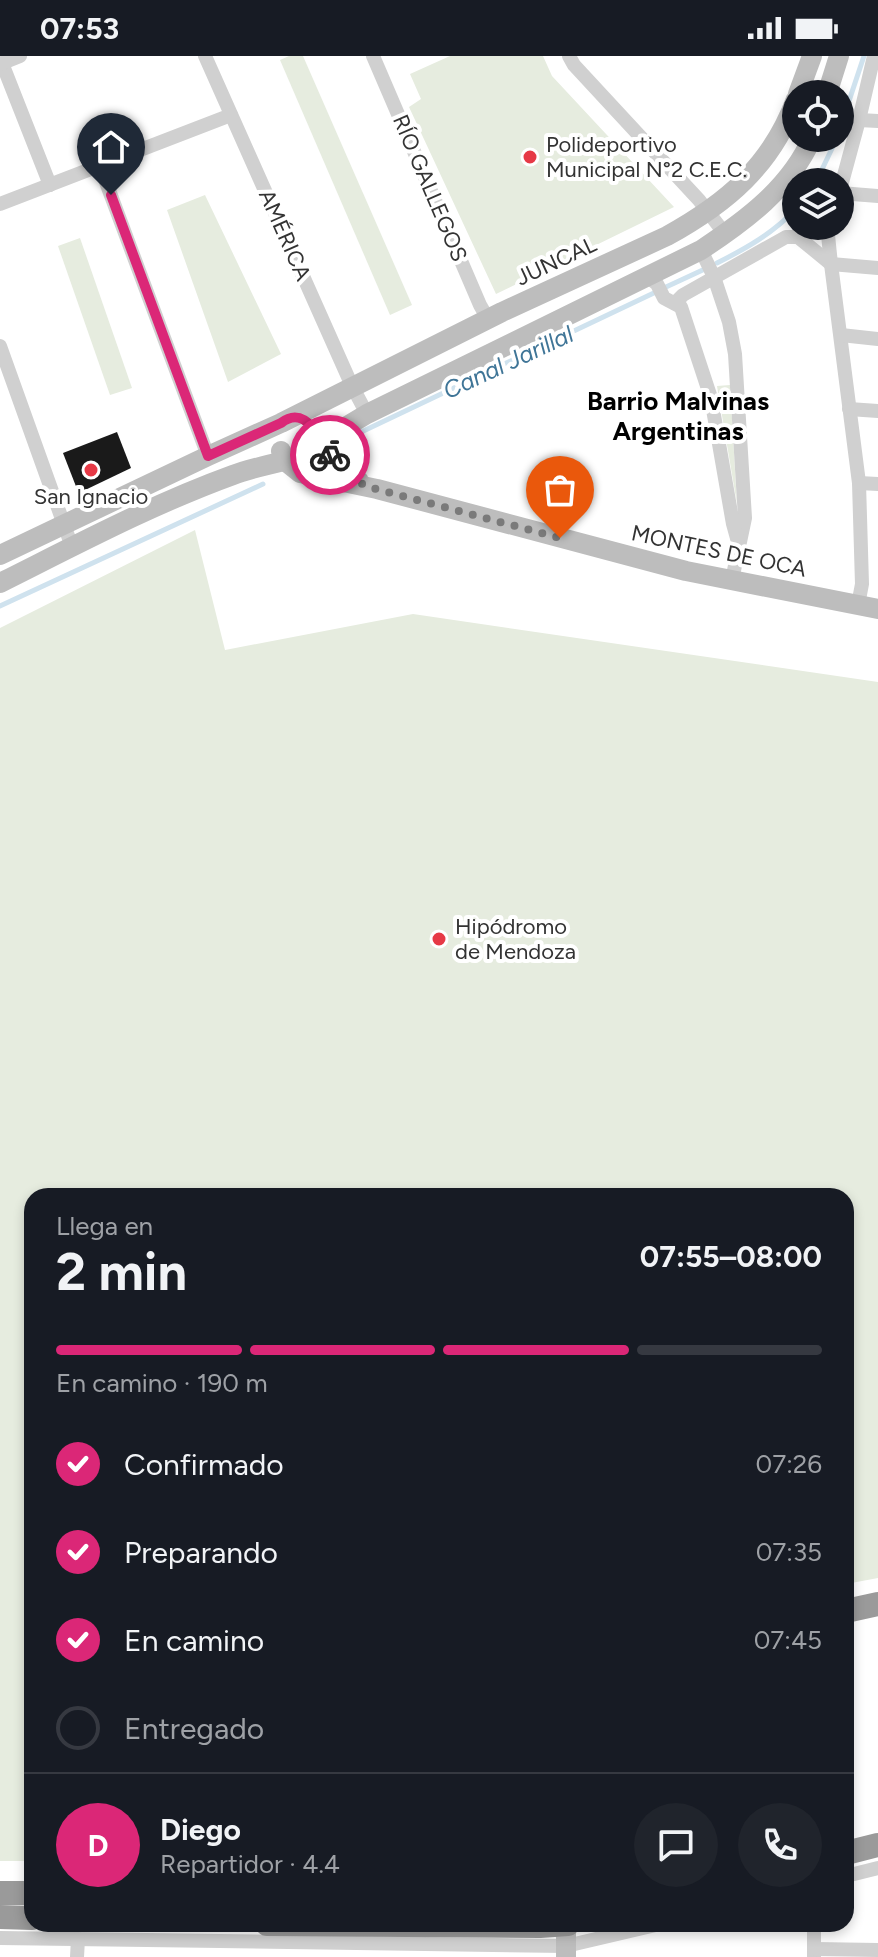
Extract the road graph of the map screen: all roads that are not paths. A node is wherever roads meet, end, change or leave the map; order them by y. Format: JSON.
{"nodes":[{"id":1,"x":20,"y":56,"type":"edge"},
{"id":2,"x":205,"y":56,"type":"edge"},
{"id":3,"x":373,"y":56,"type":"edge"},
{"id":4,"x":569,"y":56,"type":"edge"},
{"id":5,"x":812,"y":56,"type":"edge"},
{"id":6,"x":839,"y":56,"type":"edge"},
{"id":7,"x":874,"y":56,"type":"edge"},
{"id":8,"x":1,"y":63,"type":"edge"},
{"id":9,"x":803,"y":80,"type":"edge"},
{"id":10,"x":831,"y":80,"type":"edge"},
{"id":11,"x":231,"y":115,"type":"junction"},
{"id":12,"x":859,"y":120,"type":"junction"},
{"id":13,"x":878,"y":121,"type":"edge"},
{"id":14,"x":782,"y":131,"type":"edge"},
{"id":15,"x":805,"y":152,"type":"edge"},
{"id":16,"x":100,"y":166,"type":"junction"},
{"id":17,"x":846,"y":168,"type":"edge"},
{"id":18,"x":50,"y":185,"type":"junction"},
{"id":19,"x":854,"y":193,"type":"edge"},
{"id":20,"x":878,"y":196,"type":"edge"},
{"id":21,"x":0,"y":204,"type":"edge"},
{"id":22,"x":708,"y":211,"type":"junction"},
{"id":23,"x":725,"y":234,"type":"junction"},
{"id":24,"x":829,"y":240,"type":"edge"},
{"id":25,"x":701,"y":250,"type":"junction"},
{"id":26,"x":831,"y":264,"type":"junction"},
{"id":27,"x":878,"y":268,"type":"edge"},
{"id":28,"x":647,"y":276,"type":"junction"},
{"id":29,"x":714,"y":277,"type":"junction"},
{"id":30,"x":675,"y":303,"type":"junction"},
{"id":31,"x":488,"y":319,"type":"junction"},
{"id":32,"x":841,"y":335,"type":"junction"},
{"id":33,"x":878,"y":339,"type":"edge"},
{"id":34,"x":0,"y":346,"type":"edge"},
{"id":35,"x":5,"y":373,"type":"edge"},
{"id":36,"x":352,"y":386,"type":"junction"},
{"id":37,"x":849,"y":409,"type":"junction"},
{"id":38,"x":878,"y":411,"type":"edge"},
{"id":39,"x":367,"y":414,"type":"junction"},
{"id":40,"x":287,"y":420,"type":"junction"},
{"id":41,"x":303,"y":448,"type":"junction"},
{"id":42,"x":208,"y":456,"type":"junction"},
{"id":43,"x":859,"y":483,"type":"junction"},
{"id":44,"x":878,"y":484,"type":"edge"},
{"id":45,"x":365,"y":486,"type":"junction"},
{"id":46,"x":64,"y":523,"type":"junction"},
{"id":47,"x":72,"y":547,"type":"junction"},
{"id":48,"x":739,"y":547,"type":"junction"},
{"id":49,"x":0,"y":555,"type":"edge"},
{"id":50,"x":732,"y":580,"type":"junction"},
{"id":51,"x":0,"y":583,"type":"edge"},
{"id":52,"x":868,"y":607,"type":"edge"},
{"id":53,"x":878,"y":1604,"type":"edge"},
{"id":54,"x":854,"y":1609,"type":"edge"},
{"id":55,"x":878,"y":1845,"type":"edge"},
{"id":56,"x":854,"y":1851,"type":"edge"},
{"id":57,"x":878,"y":1868,"type":"edge"},
{"id":58,"x":854,"y":1874,"type":"edge"},
{"id":59,"x":0,"y":1893,"type":"edge"},
{"id":60,"x":24,"y":1893,"type":"edge"},
{"id":61,"x":0,"y":1917,"type":"edge"},
{"id":62,"x":24,"y":1918,"type":"edge"},
{"id":63,"x":288,"y":1932,"type":"edge"},
{"id":64,"x":456,"y":1932,"type":"edge"},
{"id":65,"x":592,"y":1932,"type":"edge"},
{"id":66,"x":814,"y":1932,"type":"edge"},
{"id":67,"x":566,"y":1935,"type":"edge"},
{"id":68,"x":0,"y":1938,"type":"edge"},
{"id":69,"x":78,"y":1939,"type":"junction"},
{"id":70,"x":315,"y":1942,"type":"edge"},
{"id":71,"x":878,"y":1950,"type":"edge"},
{"id":72,"x":814,"y":1953,"type":"edge"},
{"id":73,"x":77,"y":1957,"type":"edge"}],
"edges":[{"from":1,"to":8,"type":"street"},
{"from":2,"to":11,"type":"street","name":"AMÉRICA"},
{"from":3,"to":31,"type":"street","name":"RÍO GALLEGOS"},
{"from":4,"to":22,"type":"street"},
{"from":5,"to":9,"type":"main road","name":"JUNCAL"},
{"from":6,"to":10,"type":"main road"},
{"from":7,"to":12,"type":"street"},
{"from":8,"to":18,"type":"street"},
{"from":11,"to":16,"type":"street"},
{"from":11,"to":36,"type":"street","name":"AMÉRICA"},
{"from":12,"to":13,"type":"street"},
{"from":12,"to":17,"type":"street"},
{"from":14,"to":22,"type":"main road","name":"JUNCAL"},
{"from":15,"to":23,"type":"main road"},
{"from":16,"to":18,"type":"street"},
{"from":16,"to":42,"type":"street"},
{"from":18,"to":21,"type":"street"},
{"from":19,"to":20,"type":"street"},
{"from":22,"to":23,"type":"street"},
{"from":22,"to":31,"type":"main road","name":"JUNCAL"},
{"from":23,"to":25,"type":"main road"},
{"from":24,"to":26,"type":"street"},
{"from":25,"to":28,"type":"main road"},
{"from":25,"to":29,"type":"street"},
{"from":26,"to":27,"type":"street"},
{"from":26,"to":29,"type":"street"},
{"from":26,"to":32,"type":"street"},
{"from":28,"to":30,"type":"street"},
{"from":28,"to":39,"type":"main road"},
{"from":29,"to":30,"type":"street"},
{"from":29,"to":48,"type":"street"},
{"from":30,"to":48,"type":"street"},
{"from":31,"to":36,"type":"main road","name":"JUNCAL"},
{"from":32,"to":33,"type":"street"},
{"from":32,"to":37,"type":"street"},
{"from":34,"to":35,"type":"street"},
{"from":35,"to":46,"type":"street"},
{"from":36,"to":39,"type":"street","name":"AMÉRICA"},
{"from":36,"to":40,"type":"main road","name":"JUNCAL"},
{"from":37,"to":38,"type":"street"},
{"from":37,"to":43,"type":"street"},
{"from":39,"to":41,"type":"main road"},
{"from":40,"to":41,"type":"main road"},
{"from":40,"to":41,"type":"main road"},
{"from":40,"to":42,"type":"main road"},
{"from":41,"to":45,"type":"main road","name":"MONTES DE OCA"},
{"from":41,"to":45,"type":"main road","name":"MONTES DE OCA"},
{"from":41,"to":47,"type":"main road"},
{"from":42,"to":46,"type":"main road"},
{"from":43,"to":44,"type":"street"},
{"from":43,"to":52,"type":"street"},
{"from":45,"to":50,"type":"main road","name":"MONTES DE OCA"},
{"from":46,"to":47,"type":"street"},
{"from":46,"to":49,"type":"main road"},
{"from":47,"to":51,"type":"main road"},
{"from":48,"to":50,"type":"street"},
{"from":50,"to":52,"type":"main road","name":"MONTES DE OCA"},
{"from":53,"to":54,"type":"highway"},
{"from":55,"to":56,"type":"highway"},
{"from":57,"to":58,"type":"street"},
{"from":59,"to":60,"type":"highway"},
{"from":61,"to":62,"type":"highway"},
{"from":63,"to":70,"type":"highway"},
{"from":64,"to":70,"type":"highway"},
{"from":65,"to":67,"type":"street"},
{"from":66,"to":72,"type":"street"},
{"from":68,"to":69,"type":"street"},
{"from":69,"to":70,"type":"street"},
{"from":69,"to":73,"type":"street"},
{"from":71,"to":72,"type":"street"}]}
